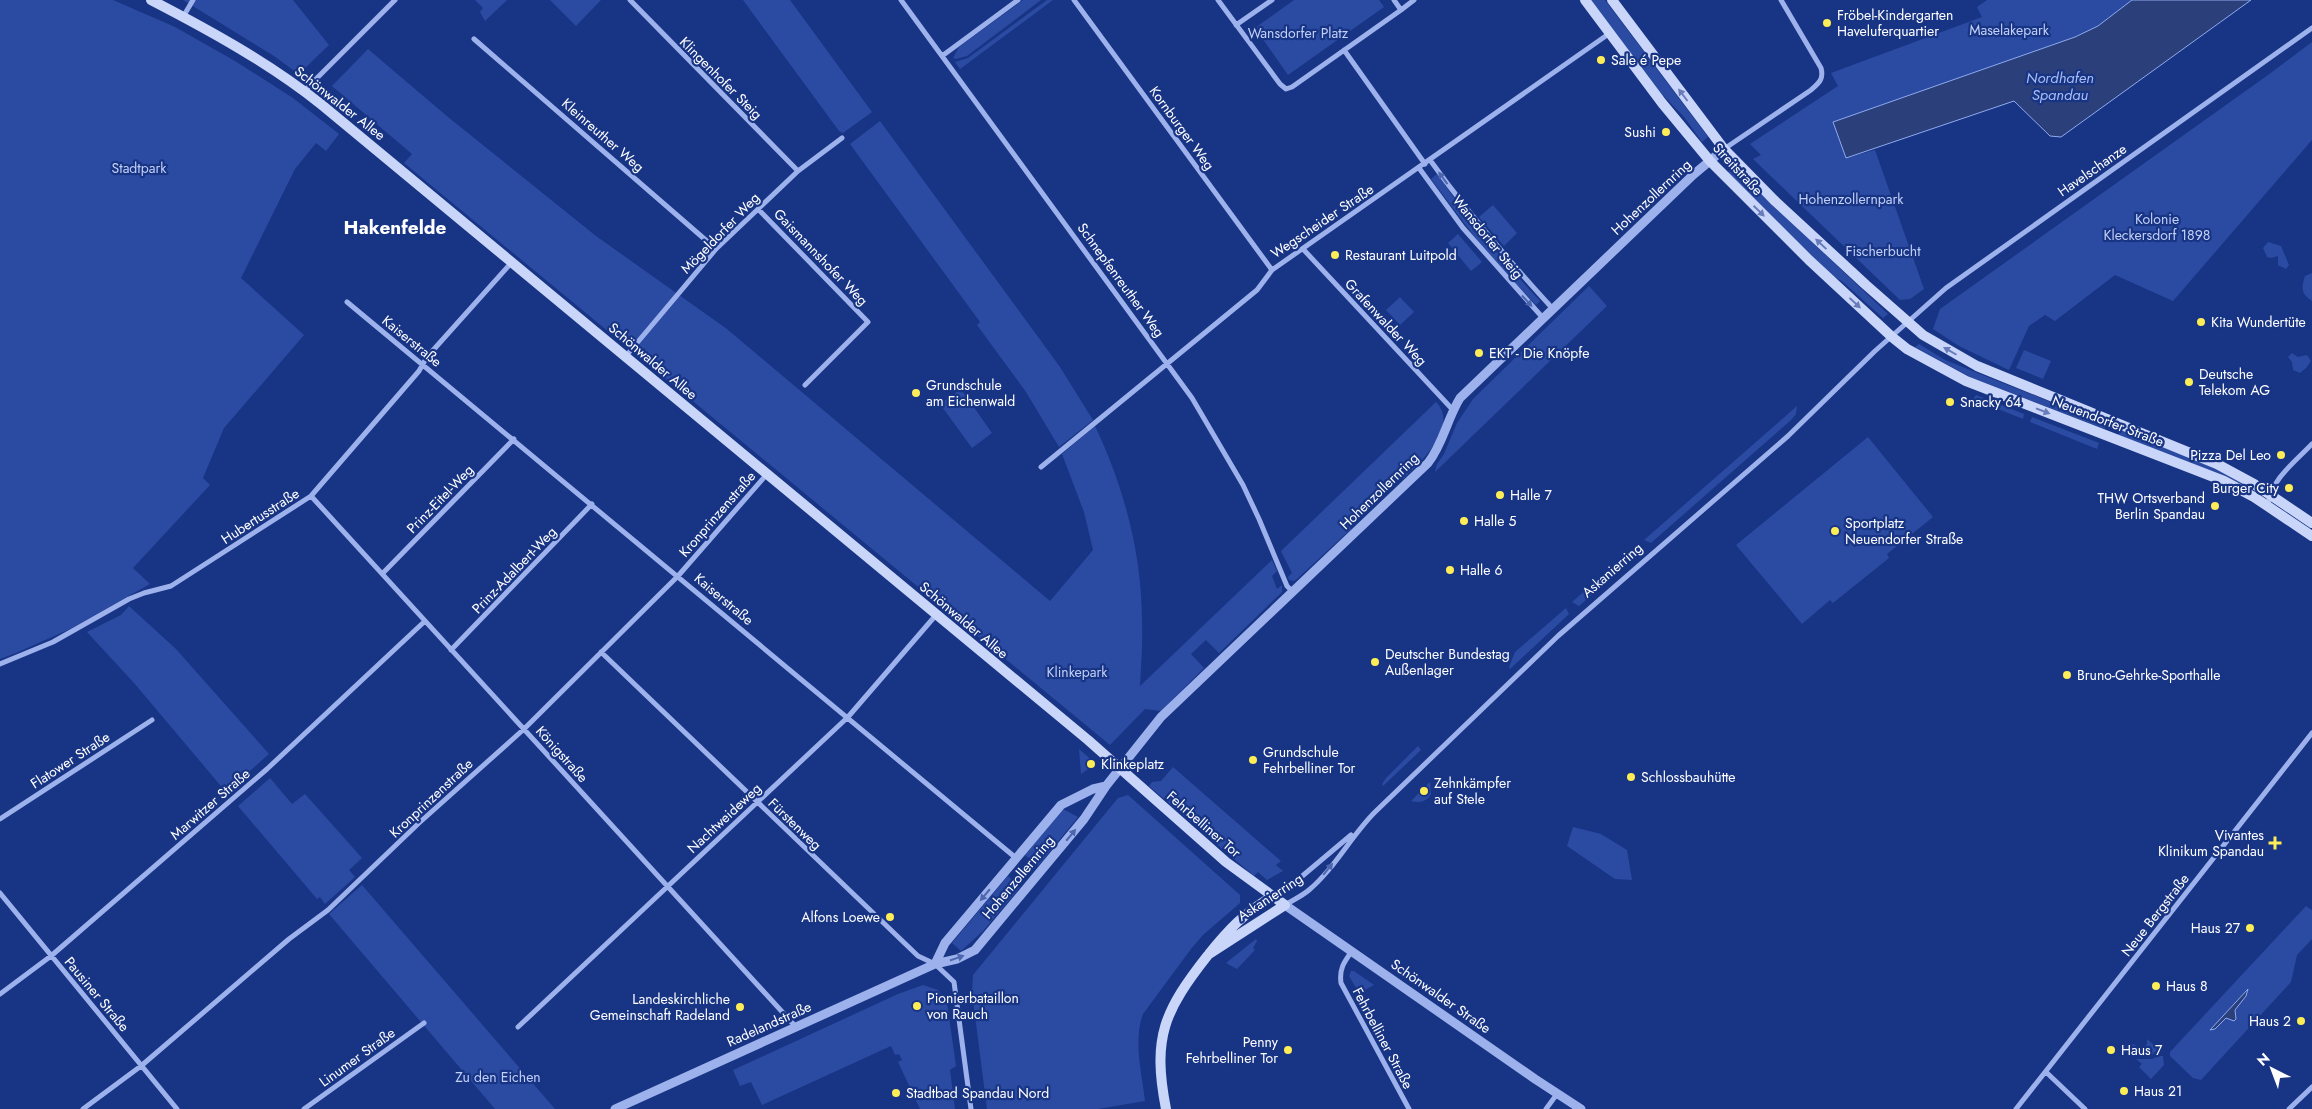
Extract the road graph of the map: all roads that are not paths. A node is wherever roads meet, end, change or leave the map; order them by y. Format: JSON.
{"nodes":[{"id":1,"x":151,"y":0,"type":"edge"},
{"id":2,"x":193,"y":0,"type":"edge"},
{"id":3,"x":395,"y":0,"type":"edge"},
{"id":4,"x":630,"y":0,"type":"edge"},
{"id":5,"x":901,"y":0,"type":"edge"},
{"id":6,"x":1018,"y":0,"type":"edge"},
{"id":7,"x":1074,"y":0,"type":"edge"},
{"id":8,"x":1218,"y":0,"type":"edge"},
{"id":9,"x":1272,"y":0,"type":"edge"},
{"id":10,"x":1394,"y":0,"type":"edge"},
{"id":11,"x":1414,"y":0,"type":"edge"},
{"id":12,"x":1585,"y":0,"type":"edge"},
{"id":13,"x":1612,"y":0,"type":"edge"},
{"id":14,"x":1781,"y":0,"type":"edge"},
{"id":15,"x":1401,"y":10,"type":"junction"},
{"id":16,"x":183,"y":17,"type":"junction"},
{"id":17,"x":1236,"y":25,"type":"junction"},
{"id":18,"x":2312,"y":28,"type":"edge"},
{"id":19,"x":1610,"y":33,"type":"junction"},
{"id":20,"x":474,"y":39,"type":"dead end"},
{"id":21,"x":1344,"y":50,"type":"junction"},
{"id":22,"x":942,"y":56,"type":"junction"},
{"id":23,"x":304,"y":91,"type":"junction"},
{"id":24,"x":842,"y":138,"type":"dead end"},
{"id":25,"x":1724,"y":149,"type":"junction"},
{"id":26,"x":1430,"y":160,"type":"junction"},
{"id":27,"x":1710,"y":161,"type":"junction"},
{"id":28,"x":1425,"y":164,"type":"junction"},
{"id":29,"x":1419,"y":168,"type":"junction"},
{"id":30,"x":798,"y":171,"type":"junction"},
{"id":31,"x":758,"y":209,"type":"junction"},
{"id":32,"x":716,"y":249,"type":"junction"},
{"id":33,"x":1303,"y":249,"type":"junction"},
{"id":34,"x":512,"y":262,"type":"junction"},
{"id":35,"x":1272,"y":270,"type":"junction"},
{"id":36,"x":348,"y":302,"type":"dead end"},
{"id":37,"x":1553,"y":309,"type":"junction"},
{"id":38,"x":1543,"y":318,"type":"junction"},
{"id":39,"x":1908,"y":323,"type":"junction"},
{"id":40,"x":1892,"y":337,"type":"junction"},
{"id":41,"x":626,"y":357,"type":"junction"},
{"id":42,"x":1168,"y":363,"type":"junction"},
{"id":43,"x":423,"y":364,"type":"junction"},
{"id":44,"x":805,"y":385,"type":"dead end"},
{"id":45,"x":1452,"y":410,"type":"junction"},
{"id":46,"x":514,"y":439,"type":"junction"},
{"id":47,"x":2312,"y":444,"type":"edge"},
{"id":48,"x":1041,"y":467,"type":"dead end"},
{"id":49,"x":767,"y":474,"type":"junction"},
{"id":50,"x":2269,"y":494,"type":"junction"},
{"id":51,"x":311,"y":496,"type":"junction"},
{"id":52,"x":592,"y":504,"type":"junction"},
{"id":53,"x":2268,"y":506,"type":"junction"},
{"id":54,"x":2312,"y":524,"type":"edge"},
{"id":55,"x":2312,"y":536,"type":"edge"},
{"id":56,"x":383,"y":574,"type":"junction"},
{"id":57,"x":678,"y":576,"type":"junction"},
{"id":58,"x":1293,"y":592,"type":"junction"},
{"id":59,"x":936,"y":615,"type":"junction"},
{"id":60,"x":425,"y":621,"type":"junction"},
{"id":61,"x":451,"y":650,"type":"junction"},
{"id":62,"x":601,"y":652,"type":"junction"},
{"id":63,"x":0,"y":664,"type":"edge"},
{"id":64,"x":848,"y":717,"type":"junction"},
{"id":65,"x":152,"y":720,"type":"dead end"},
{"id":66,"x":524,"y":729,"type":"junction"},
{"id":67,"x":2312,"y":733,"type":"edge"},
{"id":68,"x":1120,"y":768,"type":"junction"},
{"id":69,"x":1106,"y":786,"type":"junction"},
{"id":70,"x":757,"y":802,"type":"junction"},
{"id":71,"x":0,"y":819,"type":"edge"},
{"id":72,"x":1356,"y":831,"type":"junction"},
{"id":73,"x":1016,"y":858,"type":"junction"},
{"id":74,"x":668,"y":886,"type":"junction"},
{"id":75,"x":0,"y":893,"type":"edge"},
{"id":76,"x":1273,"y":896,"type":"junction"},
{"id":77,"x":1285,"y":904,"type":"junction"},
{"id":78,"x":1352,"y":950,"type":"junction"},
{"id":79,"x":1209,"y":954,"type":"junction"},
{"id":80,"x":51,"y":956,"type":"junction"},
{"id":81,"x":935,"y":964,"type":"junction"},
{"id":82,"x":0,"y":994,"type":"edge"},
{"id":83,"x":424,"y":1023,"type":"dead end"},
{"id":84,"x":518,"y":1027,"type":"dead end"},
{"id":85,"x":796,"y":1027,"type":"junction"},
{"id":86,"x":141,"y":1066,"type":"junction"},
{"id":87,"x":2046,"y":1072,"type":"junction"},
{"id":88,"x":2312,"y":1087,"type":"edge"},
{"id":89,"x":1557,"y":1094,"type":"junction"},
{"id":90,"x":83,"y":1109,"type":"edge"},
{"id":91,"x":177,"y":1109,"type":"edge"},
{"id":92,"x":304,"y":1109,"type":"edge"},
{"id":93,"x":616,"y":1109,"type":"edge"},
{"id":94,"x":971,"y":1109,"type":"edge"},
{"id":95,"x":1166,"y":1109,"type":"edge"},
{"id":96,"x":1409,"y":1109,"type":"edge"},
{"id":97,"x":1546,"y":1109,"type":"edge"},
{"id":98,"x":1581,"y":1109,"type":"edge"},
{"id":99,"x":2016,"y":1109,"type":"edge"},
{"id":100,"x":2085,"y":1109,"type":"edge"},
{"id":101,"x":2289,"y":1109,"type":"edge"}],
"edges":[{"from":1,"to":16,"type":"main road","name":"Schönwalder Allee"},
{"from":2,"to":16,"type":"street"},
{"from":3,"to":23,"type":"street"},
{"from":4,"to":30,"type":"street","name":"Klingenhofer Steig"},
{"from":5,"to":22,"type":"street","name":"Schnepfenreuther Weg"},
{"from":6,"to":22,"type":"street"},
{"from":7,"to":35,"type":"street","name":"Kornburger Weg"},
{"from":8,"to":17,"type":"street"},
{"from":9,"to":17,"type":"street"},
{"from":10,"to":15,"type":"street"},
{"from":11,"to":15,"type":"street"},
{"from":12,"to":19,"type":"main road","name":"Streitstraße"},
{"from":25,"to":13,"type":"main road","name":"Streitstraße","one_way":true},
{"from":14,"to":25,"type":"street"},
{"from":15,"to":21,"type":"street"},
{"from":16,"to":23,"type":"main road","name":"Schönwalder Allee"},
{"from":17,"to":21,"type":"street"},
{"from":18,"to":39,"type":"street","name":"Havelschanze"},
{"from":19,"to":26,"type":"street","name":"Wegscheider Straße"},
{"from":19,"to":27,"type":"main road","name":"Streitstraße"},
{"from":20,"to":32,"type":"street","name":"Kleinreuther Weg"},
{"from":21,"to":28,"type":"street"},
{"from":22,"to":42,"type":"street","name":"Schnepfenreuther Weg"},
{"from":23,"to":34,"type":"main road","name":"Schönwalder Allee"},
{"from":24,"to":30,"type":"street","name":"Mögeldorfer Weg"},
{"from":25,"to":27,"type":"street","name":"Hohenzollernring"},
{"from":39,"to":25,"type":"main road","name":"Streitstraße","one_way":true},
{"from":26,"to":28,"type":"street","name":"Wegscheider Straße"},
{"from":37,"to":26,"type":"street","name":"Wansdorfer Steig","one_way":true},
{"from":27,"to":37,"type":"street","name":"Hohenzollernring"},
{"from":27,"to":40,"type":"main road","name":"Streitstraße","one_way":true},
{"from":28,"to":29,"type":"street","name":"Wegscheider Straße"},
{"from":29,"to":33,"type":"street","name":"Wegscheider Straße"},
{"from":29,"to":38,"type":"street","name":"Wansdorfer Steig","one_way":true},
{"from":30,"to":31,"type":"street","name":"Mögeldorfer Weg"},
{"from":31,"to":32,"type":"street","name":"Mögeldorfer Weg"},
{"from":31,"to":44,"type":"street","name":"Gaismannshofer Weg"},
{"from":32,"to":41,"type":"street","name":"Mögeldorfer Weg"},
{"from":33,"to":35,"type":"street","name":"Wegscheider Straße"},
{"from":33,"to":45,"type":"street","name":"Grafenwalder Weg"},
{"from":34,"to":41,"type":"main road","name":"Schönwalder Allee"},
{"from":34,"to":43,"type":"street","name":"Hubertusstraße"},
{"from":35,"to":42,"type":"street","name":"Wegscheider Straße"},
{"from":36,"to":43,"type":"street","name":"Kaiserstraße"},
{"from":37,"to":38,"type":"street","name":"Hohenzollernring"},
{"from":38,"to":45,"type":"street","name":"Hohenzollernring"},
{"from":39,"to":40,"type":"street","name":"Havelschanze"},
{"from":50,"to":39,"type":"main road","name":"Neuendorfer Straße","one_way":true},
{"from":40,"to":53,"type":"main road","name":"Neuendorfer Straße","one_way":true},
{"from":40,"to":72,"type":"street","name":"Askanierring"},
{"from":41,"to":49,"type":"main road","name":"Schönwalder Allee"},
{"from":42,"to":48,"type":"street","name":"Wegscheider Straße"},
{"from":42,"to":58,"type":"street","name":"Schnepfenreuther Weg"},
{"from":43,"to":46,"type":"street","name":"Kaiserstraße"},
{"from":43,"to":51,"type":"street","name":"Hubertusstraße"},
{"from":45,"to":58,"type":"street","name":"Hohenzollernring"},
{"from":46,"to":52,"type":"street","name":"Kaiserstraße"},
{"from":46,"to":56,"type":"street","name":"Prinz-Eitel-Weg"},
{"from":47,"to":50,"type":"street"},
{"from":49,"to":57,"type":"street","name":"Kronprinzenstraße"},
{"from":49,"to":59,"type":"main road","name":"Schönwalder Allee"},
{"from":50,"to":53,"type":"street"},
{"from":50,"to":54,"type":"main road","name":"Neuendorfer Straße"},
{"from":51,"to":56,"type":"street","name":"Königstraße"},
{"from":51,"to":63,"type":"street","name":"Hubertusstraße"},
{"from":52,"to":57,"type":"street","name":"Kaiserstraße"},
{"from":52,"to":61,"type":"street","name":"Prinz-Adalbert-Weg"},
{"from":53,"to":55,"type":"main road","name":"Neuendorfer Straße"},
{"from":56,"to":60,"type":"street","name":"Königstraße"},
{"from":57,"to":62,"type":"street","name":"Kronprinzenstraße"},
{"from":57,"to":64,"type":"street","name":"Kaiserstraße"},
{"from":58,"to":68,"type":"street","name":"Hohenzollernring"},
{"from":59,"to":64,"type":"street","name":"Nachtweideweg"},
{"from":59,"to":68,"type":"main road","name":"Schönwalder Allee"},
{"from":60,"to":61,"type":"street","name":"Königstraße"},
{"from":60,"to":80,"type":"street","name":"Marwitzer Straße"},
{"from":61,"to":66,"type":"street","name":"Königstraße"},
{"from":62,"to":66,"type":"street","name":"Kronprinzenstraße"},
{"from":62,"to":70,"type":"street","name":"Fürstenweg"},
{"from":64,"to":70,"type":"street","name":"Nachtweideweg"},
{"from":64,"to":73,"type":"street","name":"Kaiserstraße"},
{"from":65,"to":71,"type":"street","name":"Flatower Straße"},
{"from":66,"to":74,"type":"street","name":"Königstraße"},
{"from":66,"to":86,"type":"street","name":"Kronprinzenstraße"},
{"from":67,"to":87,"type":"street","name":"Neue Bergstraße"},
{"from":68,"to":69,"type":"street","name":"Hohenzollernring"},
{"from":68,"to":76,"type":"main road","name":"Fehrbelliner Tor"},
{"from":69,"to":73,"type":"street","name":"Hohenzollernring"},
{"from":81,"to":69,"type":"street","name":"Hohenzollernring","one_way":true},
{"from":70,"to":74,"type":"street","name":"Nachtweideweg"},
{"from":70,"to":81,"type":"street","name":"Fürstenweg"},
{"from":72,"to":76,"type":"street","name":"Askanierring"},
{"from":77,"to":72,"type":"street","name":"Askanierring","one_way":true},
{"from":73,"to":81,"type":"street","name":"Hohenzollernring","one_way":true},
{"from":74,"to":84,"type":"street","name":"Nachtweideweg"},
{"from":74,"to":85,"type":"street","name":"Königstraße"},
{"from":75,"to":80,"type":"street","name":"Pausiner Straße"},
{"from":76,"to":77,"type":"main road","name":"Fehrbelliner Tor"},
{"from":76,"to":79,"type":"main road","name":"Askanierring"},
{"from":77,"to":78,"type":"street","name":"Schönwalder Straße"},
{"from":77,"to":79,"type":"main road","name":"Askanierring"},
{"from":78,"to":89,"type":"street","name":"Schönwalder Straße"},
{"from":78,"to":96,"type":"street","name":"Fehrbelliner Straße"},
{"from":79,"to":95,"type":"main road","name":"Askanierring"},
{"from":80,"to":82,"type":"street","name":"Marwitzer Straße"},
{"from":80,"to":86,"type":"street","name":"Pausiner Straße"},
{"from":81,"to":85,"type":"street","name":"Radelandstraße"},
{"from":81,"to":94,"type":"street"},
{"from":83,"to":92,"type":"street","name":"Linumer Straße"},
{"from":85,"to":93,"type":"street","name":"Radelandstraße"},
{"from":86,"to":90,"type":"street","name":"Kronprinzenstraße"},
{"from":86,"to":91,"type":"street","name":"Pausiner Straße"},
{"from":87,"to":99,"type":"street","name":"Neue Bergstraße"},
{"from":87,"to":100,"type":"street"},
{"from":88,"to":101,"type":"street"},
{"from":89,"to":97,"type":"street"},
{"from":89,"to":98,"type":"street","name":"Schönwalder Straße"}]}
